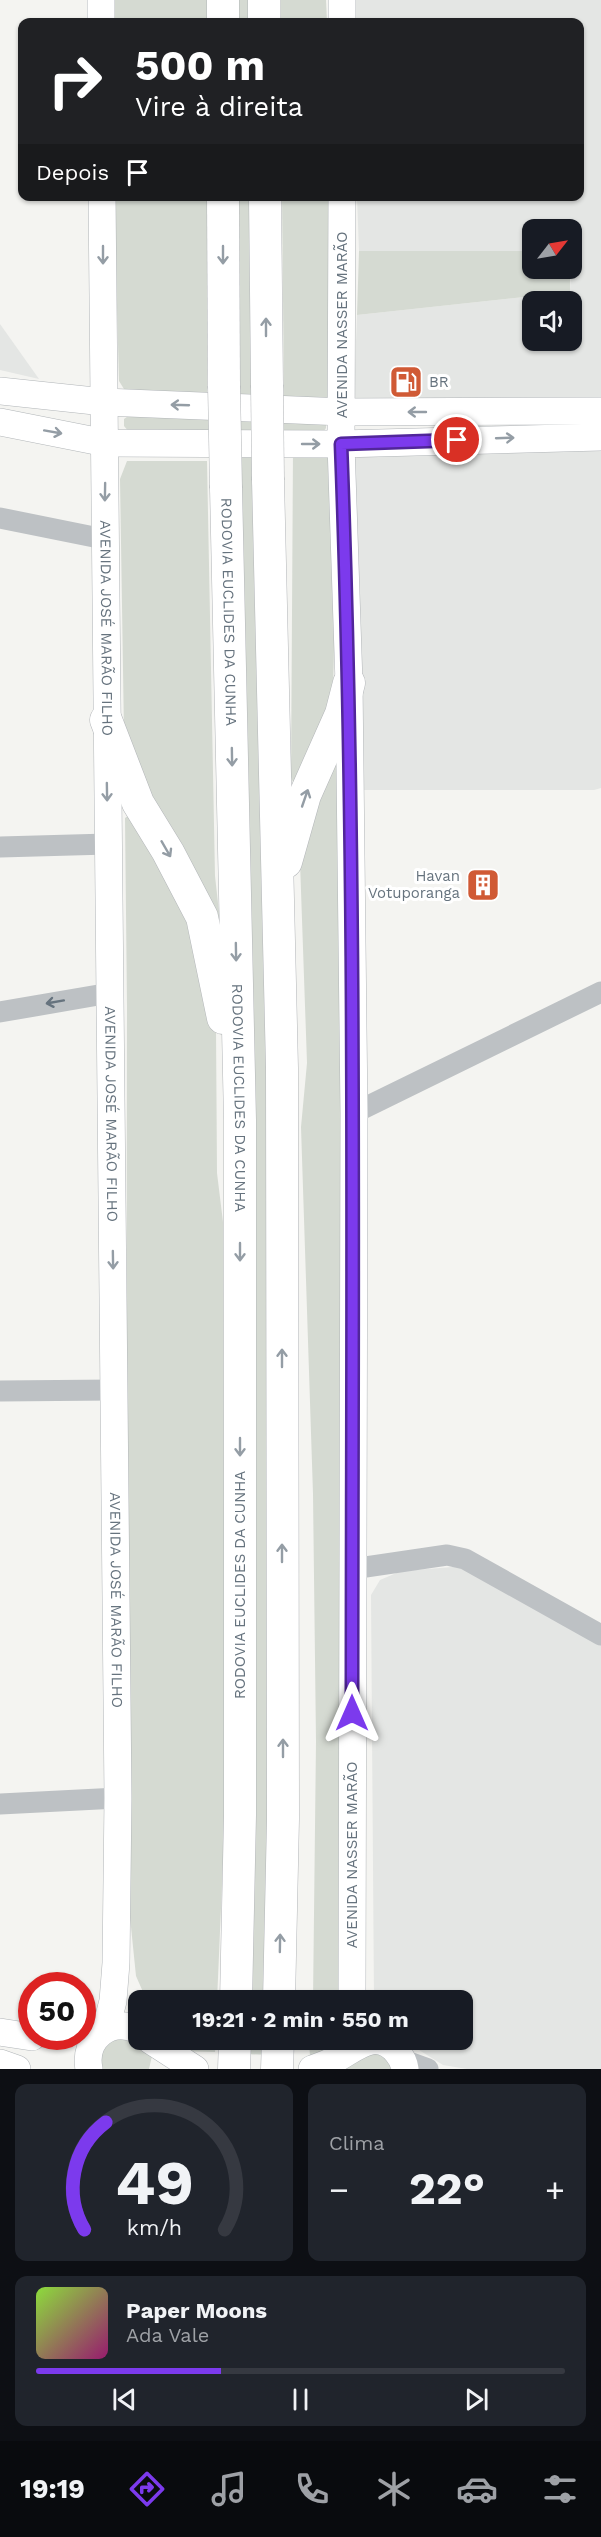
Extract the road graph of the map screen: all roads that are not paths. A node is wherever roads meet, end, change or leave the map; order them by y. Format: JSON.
{"nodes":[{"id":1,"x":101,"y":0,"type":"edge"},
{"id":2,"x":223,"y":0,"type":"edge"},
{"id":3,"x":264,"y":0,"type":"edge"},
{"id":4,"x":342,"y":0,"type":"edge"},
{"id":5,"x":101,"y":18,"type":"edge"},
{"id":6,"x":223,"y":18,"type":"edge"},
{"id":7,"x":264,"y":18,"type":"edge"},
{"id":8,"x":342,"y":18,"type":"edge"},
{"id":9,"x":102,"y":201,"type":"edge"},
{"id":10,"x":223,"y":201,"type":"edge"},
{"id":11,"x":266,"y":201,"type":"edge"},
{"id":12,"x":342,"y":201,"type":"edge"},
{"id":13,"x":0,"y":391,"type":"edge"},
{"id":14,"x":104,"y":402,"type":"junction"},
{"id":15,"x":601,"y":411,"type":"edge"},
{"id":16,"x":343,"y":412,"type":"junction"},
{"id":17,"x":0,"y":422,"type":"edge"},
{"id":18,"x":572,"y":424,"type":"junction"},
{"id":19,"x":601,"y":437,"type":"edge"},
{"id":20,"x":106,"y":443,"type":"junction"},
{"id":21,"x":341,"y":444,"type":"junction"},
{"id":22,"x":0,"y":518,"type":"edge"},
{"id":23,"x":104,"y":539,"type":"junction"},
{"id":24,"x":349,"y":682,"type":"junction"},
{"id":25,"x":106,"y":720,"type":"junction"},
{"id":26,"x":108,"y":844,"type":"junction"},
{"id":27,"x":0,"y":846,"type":"edge"},
{"id":28,"x":277,"y":894,"type":"junction"},
{"id":29,"x":601,"y":992,"type":"edge"},
{"id":30,"x":110,"y":993,"type":"junction"},
{"id":31,"x":0,"y":1012,"type":"edge"},
{"id":32,"x":354,"y":1113,"type":"junction"},
{"id":33,"x":240,"y":1120,"type":"junction"},
{"id":34,"x":114,"y":1390,"type":"junction"},
{"id":35,"x":0,"y":1391,"type":"edge"},
{"id":36,"x":352,"y":1569,"type":"junction"},
{"id":37,"x":601,"y":1635,"type":"edge"},
{"id":38,"x":118,"y":1798,"type":"junction"},
{"id":39,"x":0,"y":1804,"type":"edge"},
{"id":40,"x":236,"y":1990,"type":"edge"},
{"id":41,"x":279,"y":1990,"type":"edge"},
{"id":42,"x":352,"y":1990,"type":"edge"},
{"id":43,"x":128,"y":2027,"type":"edge"},
{"id":44,"x":0,"y":2032,"type":"edge"},
{"id":45,"x":96,"y":2033,"type":"edge"},
{"id":46,"x":96,"y":2033,"type":"edge"},
{"id":47,"x":18,"y":2035,"type":"edge"},
{"id":48,"x":89,"y":2050,"type":"edge"},
{"id":49,"x":152,"y":2050,"type":"edge"},
{"id":50,"x":165,"y":2050,"type":"edge"},
{"id":51,"x":235,"y":2050,"type":"edge"},
{"id":52,"x":278,"y":2050,"type":"edge"},
{"id":53,"x":345,"y":2050,"type":"edge"},
{"id":54,"x":395,"y":2050,"type":"edge"},
{"id":55,"x":0,"y":2063,"type":"edge"},
{"id":56,"x":412,"y":2066,"type":"edge"},
{"id":57,"x":17,"y":2069,"type":"edge"},
{"id":58,"x":89,"y":2069,"type":"edge"},
{"id":59,"x":153,"y":2069,"type":"edge"},
{"id":60,"x":195,"y":2069,"type":"edge"},
{"id":61,"x":234,"y":2069,"type":"edge"},
{"id":62,"x":277,"y":2069,"type":"edge"},
{"id":63,"x":312,"y":2069,"type":"edge"}],
"edges":[{"from":1,"to":5,"type":"main road"},
{"from":2,"to":6,"type":"highway"},
{"from":3,"to":7,"type":"highway"},
{"from":4,"to":8,"type":"main road"},
{"from":9,"to":14,"type":"main road","name":"AVENIDA JOSÉ MARÃO FILHO","one_way":true},
{"from":10,"to":33,"type":"highway","name":"RODOVIA EUCLIDES DA CUNHA","one_way":true,"bridge":true},
{"from":28,"to":11,"type":"highway","one_way":true,"bridge":true},
{"from":12,"to":16,"type":"main road","name":"AVENIDA NASSER MARÃO"},
{"from":13,"to":14,"type":"main road"},
{"from":16,"to":14,"type":"main road","one_way":true},
{"from":14,"to":20,"type":"main road","name":"AVENIDA JOSÉ MARÃO FILHO"},
{"from":15,"to":18,"type":"main road"},
{"from":18,"to":16,"type":"main road","one_way":true},
{"from":16,"to":21,"type":"main road","name":"AVENIDA NASSER MARÃO"},
{"from":17,"to":20,"type":"main road","one_way":true},
{"from":18,"to":19,"type":"main road"},
{"from":21,"to":18,"type":"main road","one_way":true},
{"from":20,"to":21,"type":"main road","one_way":true},
{"from":20,"to":23,"type":"main road","name":"AVENIDA JOSÉ MARÃO FILHO","one_way":true},
{"from":21,"to":24,"type":"main road","name":"AVENIDA NASSER MARÃO"},
{"from":22,"to":23,"type":"street"},
{"from":23,"to":25,"type":"main road","name":"AVENIDA JOSÉ MARÃO FILHO"},
{"from":28,"to":24,"type":"highway","one_way":true},
{"from":24,"to":32,"type":"main road","name":"AVENIDA NASSER MARÃO"},
{"from":25,"to":26,"type":"main road","name":"AVENIDA JOSÉ MARÃO FILHO","one_way":true},
{"from":25,"to":33,"type":"highway","one_way":true},
{"from":26,"to":27,"type":"street"},
{"from":26,"to":30,"type":"main road","name":"AVENIDA JOSÉ MARÃO FILHO"},
{"from":41,"to":28,"type":"highway","one_way":true},
{"from":29,"to":32,"type":"street"},
{"from":30,"to":31,"type":"street","one_way":true},
{"from":30,"to":34,"type":"main road","name":"AVENIDA JOSÉ MARÃO FILHO","one_way":true},
{"from":32,"to":36,"type":"main road","name":"AVENIDA NASSER MARÃO"},
{"from":33,"to":40,"type":"highway","name":"RODOVIA EUCLIDES DA CUNHA","one_way":true},
{"from":34,"to":35,"type":"street"},
{"from":34,"to":38,"type":"main road","name":"AVENIDA JOSÉ MARÃO FILHO"},
{"from":36,"to":37,"type":"street"},
{"from":36,"to":42,"type":"main road","name":"AVENIDA NASSER MARÃO"},
{"from":38,"to":39,"type":"street"},
{"from":38,"to":45,"type":"main road","name":"AVENIDA JOSÉ MARÃO FILHO"},
{"from":43,"to":46,"type":"main road"},
{"from":44,"to":47,"type":"main road"},
{"from":48,"to":58,"type":"main road","name":"AVENIDA JOSÉ MARÃO FILHO"},
{"from":49,"to":59,"type":"main road"},
{"from":50,"to":60,"type":"main road"},
{"from":51,"to":61,"type":"highway"},
{"from":52,"to":62,"type":"highway"},
{"from":53,"to":63,"type":"main road"},
{"from":54,"to":56,"type":"main road"},
{"from":55,"to":57,"type":"main road"}]}
